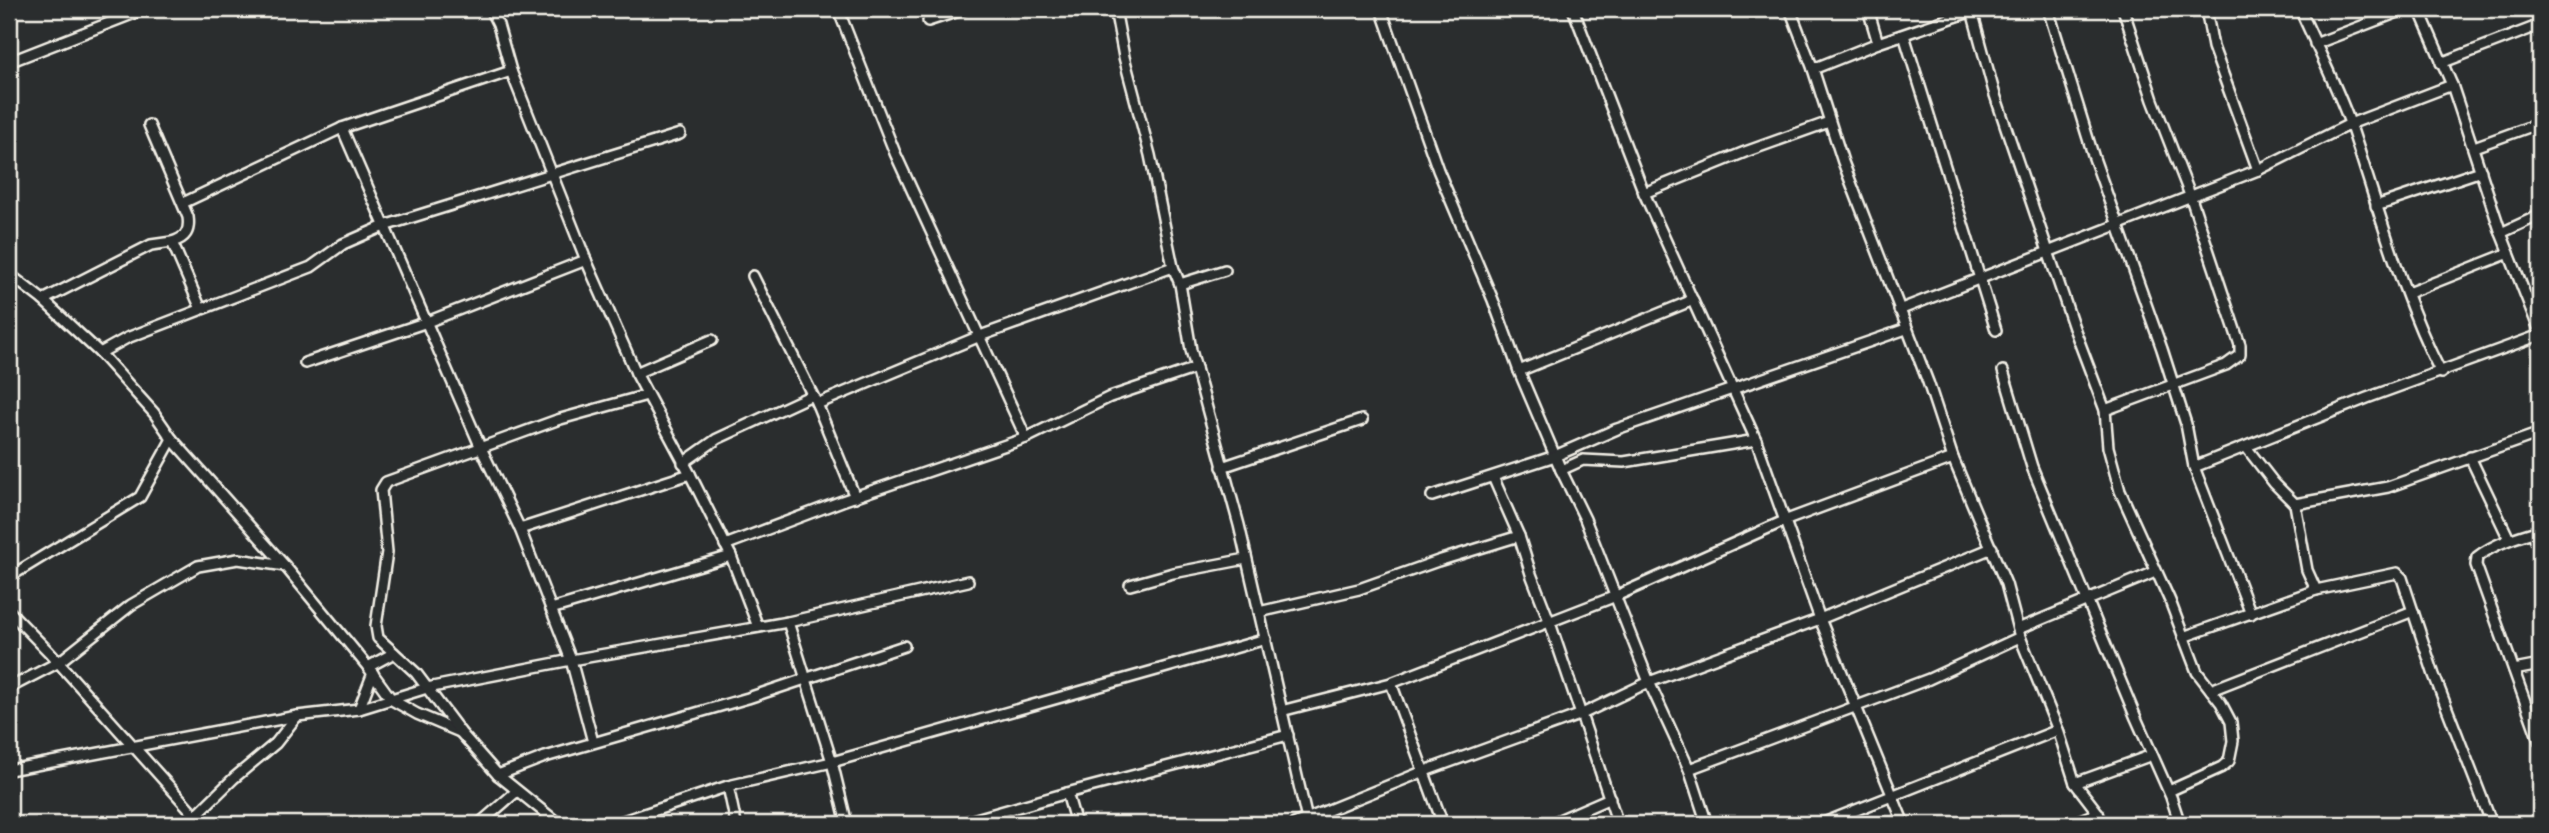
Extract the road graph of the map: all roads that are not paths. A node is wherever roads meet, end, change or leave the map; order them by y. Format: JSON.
{"nodes":[{"id":1,"x":145,"y":9,"type":"edge"},
{"id":2,"x":490,"y":9,"type":"edge"},
{"id":3,"x":838,"y":9,"type":"edge"},
{"id":4,"x":965,"y":9,"type":"edge"},
{"id":5,"x":1115,"y":9,"type":"edge"},
{"id":6,"x":1381,"y":9,"type":"edge"},
{"id":7,"x":1573,"y":9,"type":"edge"},
{"id":8,"x":1790,"y":9,"type":"edge"},
{"id":9,"x":1868,"y":9,"type":"edge"},
{"id":10,"x":2048,"y":9,"type":"edge"},
{"id":11,"x":2123,"y":9,"type":"edge"},
{"id":12,"x":2206,"y":9,"type":"edge"},
{"id":13,"x":2300,"y":9,"type":"edge"},
{"id":14,"x":2406,"y":9,"type":"edge"},
{"id":15,"x":2419,"y":9,"type":"edge"},
{"id":16,"x":1975,"y":10,"type":"edge"},
{"id":17,"x":1951,"y":13,"type":"edge"},
{"id":18,"x":928,"y":21,"type":"dead end"},
{"id":19,"x":2540,"y":25,"type":"edge"},
{"id":20,"x":1905,"y":35,"type":"junction"},
{"id":21,"x":1878,"y":43,"type":"junction"},
{"id":22,"x":2315,"y":44,"type":"junction"},
{"id":23,"x":9,"y":62,"type":"edge"},
{"id":24,"x":2441,"y":64,"type":"junction"},
{"id":25,"x":1813,"y":69,"type":"junction"},
{"id":26,"x":511,"y":71,"type":"junction"},
{"id":27,"x":2452,"y":85,"type":"junction"},
{"id":28,"x":1829,"y":122,"type":"junction"},
{"id":29,"x":2540,"y":123,"type":"edge"},
{"id":30,"x":2350,"y":124,"type":"junction"},
{"id":31,"x":149,"y":125,"type":"dead end"},
{"id":32,"x":342,"y":128,"type":"junction"},
{"id":33,"x":680,"y":134,"type":"dead end"},
{"id":34,"x":2474,"y":147,"type":"junction"},
{"id":35,"x":2258,"y":170,"type":"junction"},
{"id":36,"x":2482,"y":171,"type":"junction"},
{"id":37,"x":553,"y":172,"type":"junction"},
{"id":38,"x":1644,"y":192,"type":"junction"},
{"id":39,"x":2190,"y":195,"type":"junction"},
{"id":40,"x":183,"y":203,"type":"junction"},
{"id":41,"x":2376,"y":206,"type":"junction"},
{"id":42,"x":2540,"y":215,"type":"edge"},
{"id":43,"x":2118,"y":222,"type":"junction"},
{"id":44,"x":384,"y":226,"type":"junction"},
{"id":45,"x":2501,"y":233,"type":"junction"},
{"id":46,"x":172,"y":242,"type":"junction"},
{"id":47,"x":2048,"y":251,"type":"junction"},
{"id":48,"x":2509,"y":253,"type":"junction"},
{"id":49,"x":586,"y":260,"type":"junction"},
{"id":50,"x":1172,"y":267,"type":"junction"},
{"id":51,"x":1225,"y":270,"type":"dead end"},
{"id":52,"x":9,"y":274,"type":"edge"},
{"id":53,"x":753,"y":276,"type":"dead end"},
{"id":54,"x":1980,"y":276,"type":"junction"},
{"id":55,"x":1180,"y":285,"type":"junction"},
{"id":56,"x":2408,"y":293,"type":"junction"},
{"id":57,"x":43,"y":300,"type":"junction"},
{"id":58,"x":1693,"y":300,"type":"junction"},
{"id":59,"x":201,"y":309,"type":"junction"},
{"id":60,"x":1899,"y":310,"type":"junction"},
{"id":61,"x":427,"y":322,"type":"junction"},
{"id":62,"x":1906,"y":329,"type":"junction"},
{"id":63,"x":1996,"y":330,"type":"dead end"},
{"id":64,"x":2540,"y":334,"type":"edge"},
{"id":65,"x":980,"y":336,"type":"junction"},
{"id":66,"x":712,"y":340,"type":"dead end"},
{"id":67,"x":100,"y":353,"type":"junction"},
{"id":68,"x":304,"y":363,"type":"dead end"},
{"id":69,"x":1196,"y":368,"type":"junction"},
{"id":70,"x":1519,"y":371,"type":"junction"},
{"id":71,"x":2003,"y":371,"type":"dead end"},
{"id":72,"x":636,"y":373,"type":"junction"},
{"id":73,"x":2441,"y":373,"type":"junction"},
{"id":74,"x":2174,"y":386,"type":"junction"},
{"id":75,"x":1732,"y":389,"type":"junction"},
{"id":76,"x":647,"y":395,"type":"junction"},
{"id":77,"x":814,"y":400,"type":"junction"},
{"id":78,"x":2105,"y":410,"type":"junction"},
{"id":79,"x":1362,"y":420,"type":"dead end"},
{"id":80,"x":2540,"y":433,"type":"edge"},
{"id":81,"x":1026,"y":438,"type":"junction"},
{"id":82,"x":172,"y":439,"type":"junction"},
{"id":83,"x":1756,"y":440,"type":"junction"},
{"id":84,"x":2246,"y":447,"type":"junction"},
{"id":85,"x":481,"y":449,"type":"junction"},
{"id":86,"x":1555,"y":456,"type":"junction"},
{"id":87,"x":2470,"y":457,"type":"junction"},
{"id":88,"x":1953,"y":458,"type":"junction"},
{"id":89,"x":683,"y":463,"type":"junction"},
{"id":90,"x":1222,"y":467,"type":"junction"},
{"id":91,"x":2194,"y":467,"type":"junction"},
{"id":92,"x":1561,"y":470,"type":"junction"},
{"id":93,"x":690,"y":474,"type":"junction"},
{"id":94,"x":1493,"y":477,"type":"junction"},
{"id":95,"x":1432,"y":496,"type":"dead end"},
{"id":96,"x":855,"y":497,"type":"junction"},
{"id":97,"x":2295,"y":504,"type":"junction"},
{"id":98,"x":1784,"y":521,"type":"junction"},
{"id":99,"x":520,"y":529,"type":"junction"},
{"id":100,"x":2537,"y":531,"type":"edge"},
{"id":101,"x":1519,"y":536,"type":"junction"},
{"id":102,"x":2509,"y":539,"type":"junction"},
{"id":103,"x":725,"y":545,"type":"junction"},
{"id":104,"x":1992,"y":548,"type":"junction"},
{"id":105,"x":2540,"y":552,"type":"edge"},
{"id":106,"x":731,"y":556,"type":"junction"},
{"id":107,"x":1246,"y":559,"type":"junction"},
{"id":108,"x":285,"y":566,"type":"junction"},
{"id":109,"x":2155,"y":572,"type":"junction"},
{"id":110,"x":9,"y":577,"type":"edge"},
{"id":111,"x":968,"y":581,"type":"dead end"},
{"id":112,"x":1130,"y":585,"type":"dead end"},
{"id":113,"x":2316,"y":590,"type":"junction"},
{"id":114,"x":1616,"y":596,"type":"junction"},
{"id":115,"x":2087,"y":600,"type":"junction"},
{"id":116,"x":551,"y":609,"type":"junction"},
{"id":117,"x":9,"y":611,"type":"edge"},
{"id":118,"x":2413,"y":611,"type":"junction"},
{"id":119,"x":1259,"y":612,"type":"junction"},
{"id":120,"x":2251,"y":614,"type":"junction"},
{"id":121,"x":1820,"y":619,"type":"junction"},
{"id":122,"x":788,"y":622,"type":"junction"},
{"id":123,"x":1550,"y":623,"type":"junction"},
{"id":124,"x":758,"y":627,"type":"junction"},
{"id":125,"x":2019,"y":633,"type":"junction"},
{"id":126,"x":2183,"y":637,"type":"junction"},
{"id":127,"x":1266,"y":639,"type":"junction"},
{"id":128,"x":904,"y":646,"type":"dead end"},
{"id":129,"x":394,"y":653,"type":"junction"},
{"id":130,"x":571,"y":660,"type":"junction"},
{"id":131,"x":59,"y":662,"type":"junction"},
{"id":132,"x":2540,"y":664,"type":"edge"},
{"id":133,"x":371,"y":670,"type":"junction"},
{"id":134,"x":2514,"y":670,"type":"junction"},
{"id":135,"x":805,"y":680,"type":"junction"},
{"id":136,"x":1649,"y":682,"type":"junction"},
{"id":137,"x":1391,"y":683,"type":"junction"},
{"id":138,"x":9,"y":688,"type":"edge"},
{"id":139,"x":426,"y":688,"type":"junction"},
{"id":140,"x":2211,"y":690,"type":"junction"},
{"id":141,"x":392,"y":700,"type":"junction"},
{"id":142,"x":1857,"y":708,"type":"junction"},
{"id":143,"x":359,"y":709,"type":"junction"},
{"id":144,"x":1281,"y":711,"type":"junction"},
{"id":145,"x":1582,"y":714,"type":"junction"},
{"id":146,"x":297,"y":716,"type":"junction"},
{"id":147,"x":2058,"y":730,"type":"junction"},
{"id":148,"x":461,"y":733,"type":"junction"},
{"id":149,"x":1287,"y":735,"type":"junction"},
{"id":150,"x":593,"y":742,"type":"junction"},
{"id":151,"x":2540,"y":743,"type":"edge"},
{"id":152,"x":135,"y":746,"type":"junction"},
{"id":153,"x":2152,"y":755,"type":"junction"},
{"id":154,"x":832,"y":762,"type":"junction"},
{"id":155,"x":1689,"y":769,"type":"junction"},
{"id":156,"x":9,"y":770,"type":"edge"},
{"id":157,"x":1422,"y":772,"type":"junction"},
{"id":158,"x":498,"y":775,"type":"junction"},
{"id":159,"x":2076,"y":783,"type":"junction"},
{"id":160,"x":729,"y":786,"type":"junction"},
{"id":161,"x":517,"y":791,"type":"junction"},
{"id":162,"x":2169,"y":791,"type":"junction"},
{"id":163,"x":1067,"y":793,"type":"junction"},
{"id":164,"x":1893,"y":795,"type":"junction"},
{"id":165,"x":1609,"y":798,"type":"junction"},
{"id":166,"x":2098,"y":813,"type":"junction"},
{"id":167,"x":200,"y":820,"type":"edge"},
{"id":168,"x":1307,"y":822,"type":"edge"},
{"id":169,"x":187,"y":824,"type":"edge"},
{"id":170,"x":479,"y":824,"type":"edge"},
{"id":171,"x":559,"y":824,"type":"edge"},
{"id":172,"x":614,"y":824,"type":"edge"},
{"id":173,"x":736,"y":824,"type":"edge"},
{"id":174,"x":847,"y":824,"type":"edge"},
{"id":175,"x":958,"y":824,"type":"edge"},
{"id":176,"x":1076,"y":824,"type":"edge"},
{"id":177,"x":1294,"y":824,"type":"edge"},
{"id":178,"x":1443,"y":824,"type":"edge"},
{"id":179,"x":1550,"y":824,"type":"edge"},
{"id":180,"x":1618,"y":824,"type":"edge"},
{"id":181,"x":1707,"y":824,"type":"edge"},
{"id":182,"x":1821,"y":824,"type":"edge"},
{"id":183,"x":1904,"y":824,"type":"edge"},
{"id":184,"x":2070,"y":824,"type":"edge"},
{"id":185,"x":2102,"y":824,"type":"edge"},
{"id":186,"x":2180,"y":824,"type":"edge"},
{"id":187,"x":2492,"y":824,"type":"edge"}],
"edges":[{"from":1,"to":23,"type":"street"},
{"from":2,"to":26,"type":"street"},
{"from":3,"to":65,"type":"street"},
{"from":4,"to":18,"type":"street"},
{"from":5,"to":50,"type":"street"},
{"from":6,"to":70,"type":"street"},
{"from":7,"to":38,"type":"street"},
{"from":8,"to":25,"type":"street"},
{"from":9,"to":21,"type":"street"},
{"from":10,"to":43,"type":"street"},
{"from":11,"to":39,"type":"street"},
{"from":12,"to":35,"type":"street"},
{"from":13,"to":22,"type":"street"},
{"from":14,"to":22,"type":"street"},
{"from":15,"to":24,"type":"street"},
{"from":16,"to":17,"type":"street"},
{"from":16,"to":47,"type":"street"},
{"from":17,"to":20,"type":"street"},
{"from":19,"to":24,"type":"street"},
{"from":20,"to":21,"type":"street"},
{"from":20,"to":54,"type":"street"},
{"from":21,"to":25,"type":"street"},
{"from":22,"to":30,"type":"street"},
{"from":24,"to":27,"type":"street"},
{"from":25,"to":28,"type":"street"},
{"from":26,"to":32,"type":"street"},
{"from":26,"to":37,"type":"street"},
{"from":27,"to":30,"type":"street"},
{"from":27,"to":34,"type":"street"},
{"from":28,"to":38,"type":"street"},
{"from":28,"to":60,"type":"street"},
{"from":29,"to":34,"type":"street"},
{"from":30,"to":35,"type":"street"},
{"from":30,"to":41,"type":"street"},
{"from":31,"to":40,"type":"street"},
{"from":32,"to":40,"type":"street"},
{"from":32,"to":44,"type":"street"},
{"from":33,"to":37,"type":"street"},
{"from":34,"to":36,"type":"street"},
{"from":35,"to":39,"type":"street"},
{"from":36,"to":41,"type":"street"},
{"from":36,"to":45,"type":"street"},
{"from":37,"to":44,"type":"street"},
{"from":37,"to":49,"type":"street"},
{"from":38,"to":58,"type":"street"},
{"from":39,"to":43,"type":"street"},
{"from":39,"to":74,"type":"street"},
{"from":40,"to":46,"type":"street"},
{"from":41,"to":56,"type":"street"},
{"from":42,"to":45,"type":"street"},
{"from":43,"to":47,"type":"street"},
{"from":43,"to":74,"type":"street"},
{"from":44,"to":59,"type":"street"},
{"from":44,"to":61,"type":"street"},
{"from":45,"to":48,"type":"street"},
{"from":46,"to":57,"type":"street"},
{"from":46,"to":59,"type":"street"},
{"from":47,"to":54,"type":"street"},
{"from":47,"to":78,"type":"street"},
{"from":48,"to":56,"type":"street"},
{"from":48,"to":64,"type":"street"},
{"from":49,"to":61,"type":"street"},
{"from":49,"to":72,"type":"street"},
{"from":50,"to":55,"type":"street"},
{"from":50,"to":65,"type":"street"},
{"from":51,"to":55,"type":"street"},
{"from":52,"to":57,"type":"street"},
{"from":53,"to":77,"type":"street"},
{"from":54,"to":60,"type":"street"},
{"from":54,"to":63,"type":"street"},
{"from":55,"to":69,"type":"street"},
{"from":56,"to":73,"type":"street"},
{"from":57,"to":67,"type":"street"},
{"from":58,"to":70,"type":"street"},
{"from":58,"to":75,"type":"street"},
{"from":59,"to":67,"type":"street"},
{"from":60,"to":62,"type":"street"},
{"from":61,"to":68,"type":"street"},
{"from":61,"to":85,"type":"street"},
{"from":62,"to":75,"type":"street"},
{"from":62,"to":88,"type":"street"},
{"from":64,"to":73,"type":"street"},
{"from":65,"to":77,"type":"street"},
{"from":65,"to":81,"type":"street"},
{"from":66,"to":72,"type":"street"},
{"from":67,"to":82,"type":"street"},
{"from":69,"to":81,"type":"street"},
{"from":69,"to":90,"type":"street"},
{"from":70,"to":86,"type":"street"},
{"from":71,"to":115,"type":"street"},
{"from":72,"to":76,"type":"street"},
{"from":73,"to":84,"type":"street"},
{"from":74,"to":78,"type":"street"},
{"from":74,"to":91,"type":"street"},
{"from":75,"to":83,"type":"street"},
{"from":75,"to":86,"type":"street"},
{"from":76,"to":85,"type":"street"},
{"from":76,"to":89,"type":"street"},
{"from":77,"to":89,"type":"street"},
{"from":77,"to":96,"type":"street"},
{"from":78,"to":109,"type":"street"},
{"from":79,"to":90,"type":"street"},
{"from":80,"to":87,"type":"street"},
{"from":81,"to":96,"type":"street"},
{"from":82,"to":108,"type":"street"},
{"from":82,"to":110,"type":"street"},
{"from":83,"to":92,"type":"street"},
{"from":83,"to":98,"type":"street"},
{"from":84,"to":91,"type":"street"},
{"from":84,"to":97,"type":"street"},
{"from":85,"to":99,"type":"street"},
{"from":85,"to":129,"type":"street"},
{"from":86,"to":92,"type":"street"},
{"from":86,"to":94,"type":"street"},
{"from":87,"to":97,"type":"street"},
{"from":87,"to":102,"type":"street"},
{"from":88,"to":98,"type":"street"},
{"from":88,"to":104,"type":"street"},
{"from":89,"to":93,"type":"street"},
{"from":90,"to":107,"type":"street"},
{"from":91,"to":120,"type":"street"},
{"from":92,"to":114,"type":"street"},
{"from":93,"to":99,"type":"street"},
{"from":93,"to":103,"type":"street"},
{"from":94,"to":95,"type":"street"},
{"from":94,"to":101,"type":"street"},
{"from":96,"to":103,"type":"street"},
{"from":97,"to":113,"type":"street"},
{"from":98,"to":114,"type":"street"},
{"from":98,"to":121,"type":"street"},
{"from":99,"to":116,"type":"street"},
{"from":100,"to":102,"type":"street"},
{"from":100,"to":105,"type":"street"},
{"from":101,"to":119,"type":"street"},
{"from":101,"to":123,"type":"street"},
{"from":102,"to":134,"type":"street"},
{"from":103,"to":106,"type":"street"},
{"from":104,"to":121,"type":"street"},
{"from":104,"to":125,"type":"street"},
{"from":106,"to":116,"type":"street"},
{"from":106,"to":124,"type":"street"},
{"from":107,"to":112,"type":"street"},
{"from":107,"to":119,"type":"street"},
{"from":108,"to":131,"type":"street"},
{"from":108,"to":133,"type":"street"},
{"from":109,"to":115,"type":"street"},
{"from":109,"to":126,"type":"street"},
{"from":111,"to":122,"type":"street"},
{"from":113,"to":118,"type":"street"},
{"from":113,"to":120,"type":"street"},
{"from":114,"to":123,"type":"street"},
{"from":114,"to":136,"type":"street"},
{"from":115,"to":125,"type":"street"},
{"from":115,"to":153,"type":"street"},
{"from":116,"to":130,"type":"street"},
{"from":117,"to":131,"type":"street"},
{"from":118,"to":140,"type":"street"},
{"from":118,"to":187,"type":"street"},
{"from":119,"to":127,"type":"street"},
{"from":120,"to":126,"type":"street"},
{"from":121,"to":136,"type":"street"},
{"from":121,"to":142,"type":"street"},
{"from":122,"to":124,"type":"street"},
{"from":122,"to":135,"type":"street"},
{"from":123,"to":137,"type":"street"},
{"from":123,"to":145,"type":"street"},
{"from":124,"to":130,"type":"street"},
{"from":125,"to":142,"type":"street"},
{"from":125,"to":147,"type":"street"},
{"from":126,"to":140,"type":"street"},
{"from":127,"to":144,"type":"street"},
{"from":127,"to":154,"type":"street"},
{"from":128,"to":135,"type":"street"},
{"from":129,"to":133,"type":"street"},
{"from":129,"to":139,"type":"street"},
{"from":130,"to":139,"type":"street"},
{"from":130,"to":150,"type":"street"},
{"from":131,"to":138,"type":"street"},
{"from":131,"to":152,"type":"street"},
{"from":132,"to":134,"type":"street"},
{"from":133,"to":141,"type":"street"},
{"from":133,"to":143,"type":"street"},
{"from":134,"to":151,"type":"street"},
{"from":135,"to":150,"type":"street"},
{"from":135,"to":154,"type":"street"},
{"from":136,"to":145,"type":"street"},
{"from":136,"to":155,"type":"street"},
{"from":137,"to":144,"type":"street"},
{"from":137,"to":157,"type":"street"},
{"from":139,"to":141,"type":"street"},
{"from":139,"to":148,"type":"street"},
{"from":140,"to":162,"type":"street"},
{"from":141,"to":143,"type":"street"},
{"from":141,"to":148,"type":"street"},
{"from":142,"to":155,"type":"street"},
{"from":142,"to":164,"type":"street"},
{"from":143,"to":146,"type":"street"},
{"from":144,"to":149,"type":"street"},
{"from":145,"to":157,"type":"street"},
{"from":145,"to":165,"type":"street"},
{"from":146,"to":152,"type":"street"},
{"from":146,"to":167,"type":"street"},
{"from":147,"to":159,"type":"street"},
{"from":147,"to":164,"type":"street"},
{"from":148,"to":158,"type":"street"},
{"from":149,"to":163,"type":"street"},
{"from":149,"to":168,"type":"street"},
{"from":150,"to":158,"type":"street"},
{"from":152,"to":156,"type":"street"},
{"from":152,"to":167,"type":"street"},
{"from":153,"to":159,"type":"street"},
{"from":153,"to":162,"type":"street"},
{"from":154,"to":160,"type":"street"},
{"from":154,"to":174,"type":"street"},
{"from":155,"to":181,"type":"street"},
{"from":157,"to":168,"type":"street"},
{"from":157,"to":178,"type":"street"},
{"from":158,"to":161,"type":"street"},
{"from":159,"to":166,"type":"street"},
{"from":160,"to":172,"type":"street"},
{"from":160,"to":173,"type":"street"},
{"from":161,"to":170,"type":"street"},
{"from":161,"to":171,"type":"street"},
{"from":162,"to":186,"type":"street"},
{"from":163,"to":175,"type":"street"},
{"from":163,"to":176,"type":"street"},
{"from":164,"to":182,"type":"street"},
{"from":164,"to":183,"type":"street"},
{"from":165,"to":179,"type":"street"},
{"from":165,"to":180,"type":"street"},
{"from":166,"to":184,"type":"street"},
{"from":166,"to":185,"type":"street"},
{"from":167,"to":169,"type":"street"},
{"from":168,"to":177,"type":"street"}]}
